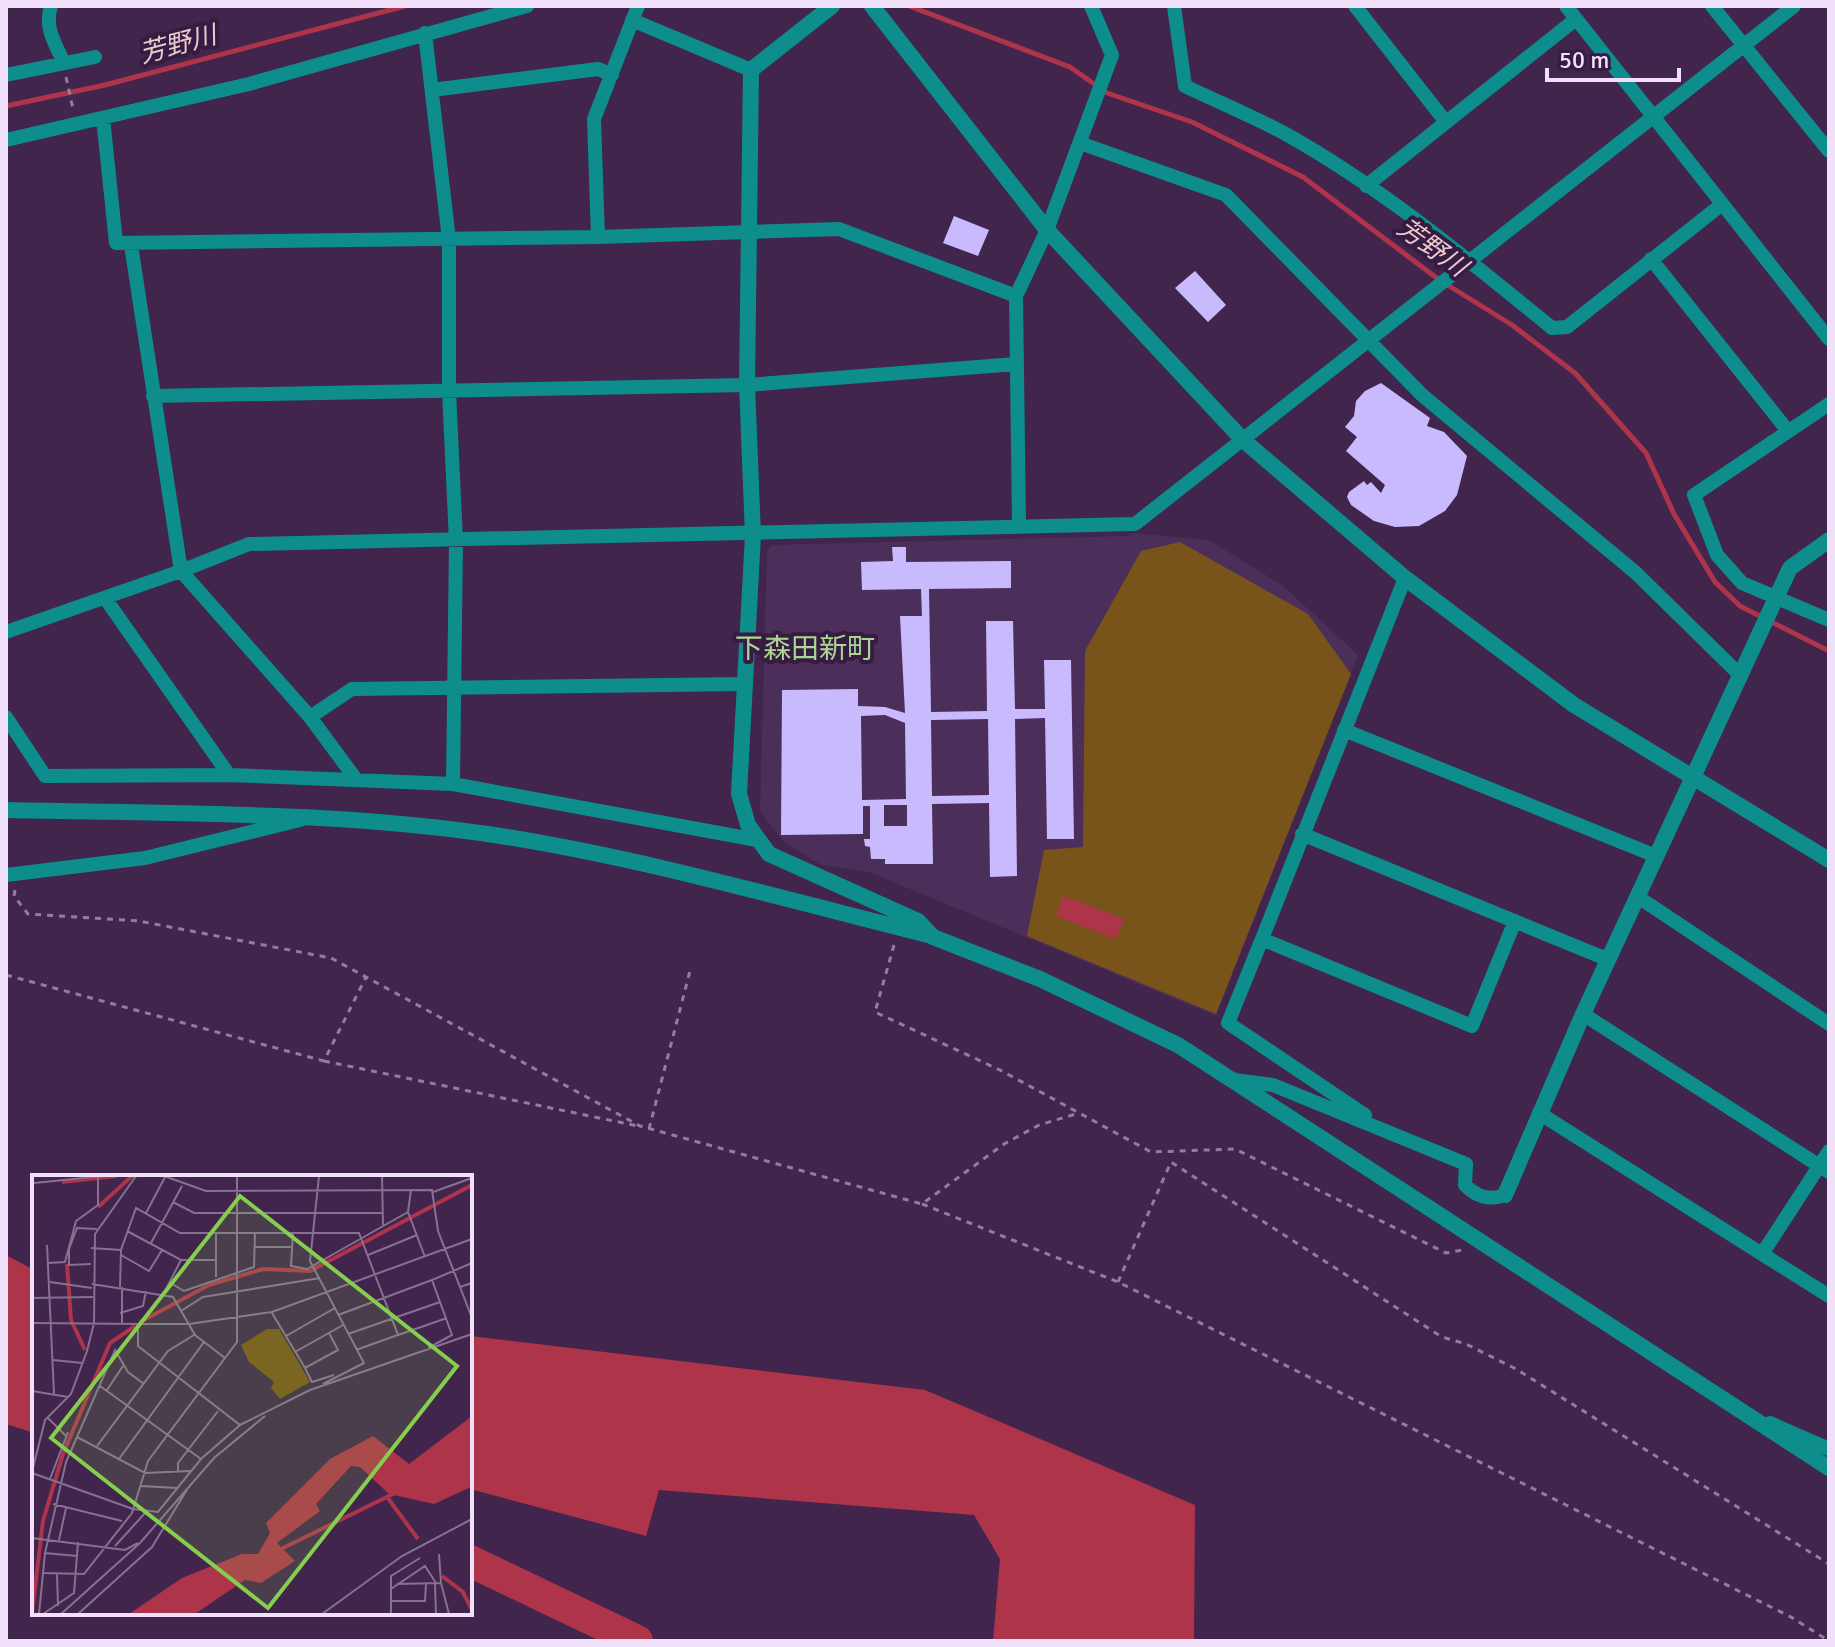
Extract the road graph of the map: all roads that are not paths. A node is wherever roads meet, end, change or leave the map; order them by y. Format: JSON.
{"nodes":[{"id":1,"x":51,"y":6,"type":"edge"},
{"id":2,"x":527,"y":6,"type":"edge"},
{"id":3,"x":832,"y":6,"type":"edge"},
{"id":4,"x":872,"y":6,"type":"edge"},
{"id":5,"x":1091,"y":6,"type":"edge"},
{"id":6,"x":1174,"y":6,"type":"edge"},
{"id":7,"x":1355,"y":6,"type":"edge"},
{"id":8,"x":1566,"y":6,"type":"edge"},
{"id":9,"x":1712,"y":6,"type":"edge"},
{"id":10,"x":1794,"y":6,"type":"edge"},
{"id":11,"x":635,"y":13,"type":"edge"},
{"id":12,"x":1576,"y":19,"type":"junction"},
{"id":13,"x":425,"y":33,"type":"junction"},
{"id":14,"x":1743,"y":45,"type":"junction"},
{"id":15,"x":95,"y":57,"type":"dead end"},
{"id":16,"x":65,"y":68,"type":"junction"},
{"id":17,"x":751,"y":70,"type":"junction"},
{"id":18,"x":6,"y":75,"type":"edge"},
{"id":19,"x":612,"y":75,"type":"junction"},
{"id":20,"x":432,"y":90,"type":"junction"},
{"id":21,"x":1652,"y":115,"type":"junction"},
{"id":22,"x":103,"y":118,"type":"junction"},
{"id":23,"x":1445,"y":121,"type":"junction"},
{"id":24,"x":6,"y":140,"type":"edge"},
{"id":25,"x":1080,"y":143,"type":"junction"},
{"id":26,"x":1829,"y":151,"type":"edge"},
{"id":27,"x":1366,"y":186,"type":"junction"},
{"id":28,"x":1721,"y":205,"type":"junction"},
{"id":29,"x":1047,"y":230,"type":"junction"},
{"id":30,"x":748,"y":232,"type":"junction"},
{"id":31,"x":598,"y":237,"type":"junction"},
{"id":32,"x":449,"y":240,"type":"junction"},
{"id":33,"x":131,"y":245,"type":"junction"},
{"id":34,"x":1651,"y":259,"type":"junction"},
{"id":35,"x":1469,"y":261,"type":"junction"},
{"id":36,"x":1016,"y":296,"type":"junction"},
{"id":37,"x":1829,"y":339,"type":"edge"},
{"id":38,"x":1368,"y":343,"type":"junction"},
{"id":39,"x":1016,"y":364,"type":"junction"},
{"id":40,"x":747,"y":385,"type":"junction"},
{"id":41,"x":449,"y":391,"type":"junction"},
{"id":42,"x":153,"y":396,"type":"junction"},
{"id":43,"x":1829,"y":404,"type":"edge"},
{"id":44,"x":1788,"y":431,"type":"junction"},
{"id":45,"x":1243,"y":440,"type":"junction"},
{"id":46,"x":1019,"y":524,"type":"junction"},
{"id":47,"x":753,"y":535,"type":"junction"},
{"id":48,"x":1829,"y":540,"type":"edge"},
{"id":49,"x":456,"y":541,"type":"junction"},
{"id":50,"x":181,"y":571,"type":"junction"},
{"id":51,"x":1405,"y":578,"type":"junction"},
{"id":52,"x":105,"y":598,"type":"junction"},
{"id":53,"x":1774,"y":606,"type":"junction"},
{"id":54,"x":1829,"y":620,"type":"edge"},
{"id":55,"x":6,"y":632,"type":"edge"},
{"id":56,"x":1741,"y":676,"type":"junction"},
{"id":57,"x":744,"y":684,"type":"junction"},
{"id":58,"x":455,"y":688,"type":"junction"},
{"id":59,"x":310,"y":717,"type":"junction"},
{"id":60,"x":7,"y":721,"type":"edge"},
{"id":61,"x":1344,"y":730,"type":"junction"},
{"id":62,"x":229,"y":775,"type":"junction"},
{"id":63,"x":355,"y":778,"type":"junction"},
{"id":64,"x":1693,"y":780,"type":"junction"},
{"id":65,"x":453,"y":784,"type":"junction"},
{"id":66,"x":6,"y":810,"type":"edge"},
{"id":67,"x":319,"y":815,"type":"junction"},
{"id":68,"x":1302,"y":834,"type":"junction"},
{"id":69,"x":757,"y":840,"type":"junction"},
{"id":70,"x":1656,"y":856,"type":"junction"},
{"id":71,"x":1829,"y":860,"type":"edge"},
{"id":72,"x":11,"y":875,"type":"edge"},
{"id":73,"x":1638,"y":897,"type":"junction"},
{"id":74,"x":1515,"y":921,"type":"junction"},
{"id":75,"x":933,"y":937,"type":"junction"},
{"id":76,"x":1262,"y":939,"type":"junction"},
{"id":77,"x":1609,"y":960,"type":"junction"},
{"id":78,"x":1583,"y":1014,"type":"junction"},
{"id":79,"x":1829,"y":1024,"type":"edge"},
{"id":80,"x":1234,"y":1080,"type":"junction"},
{"id":81,"x":1539,"y":1113,"type":"junction"},
{"id":82,"x":1391,"y":1132,"type":"junction"},
{"id":83,"x":1829,"y":1151,"type":"edge"},
{"id":84,"x":1824,"y":1169,"type":"edge"},
{"id":85,"x":1505,"y":1195,"type":"joint"},
{"id":86,"x":1762,"y":1254,"type":"junction"},
{"id":87,"x":1829,"y":1296,"type":"edge"},
{"id":88,"x":1733,"y":1407,"type":"junction"},
{"id":89,"x":1829,"y":1449,"type":"edge"},
{"id":90,"x":1829,"y":1468,"type":"edge"}],
"edges":[{"from":1,"to":16,"type":"street"},
{"from":2,"to":13,"type":"street"},
{"from":3,"to":17,"type":"street"},
{"from":4,"to":29,"type":"street"},
{"from":5,"to":25,"type":"street"},
{"from":6,"to":27,"type":"street"},
{"from":7,"to":23,"type":"street"},
{"from":8,"to":12,"type":"street"},
{"from":9,"to":14,"type":"street"},
{"from":10,"to":14,"type":"street"},
{"from":11,"to":17,"type":"street"},
{"from":11,"to":19,"type":"street"},
{"from":12,"to":21,"type":"street"},
{"from":12,"to":23,"type":"street"},
{"from":13,"to":20,"type":"street"},
{"from":13,"to":22,"type":"street"},
{"from":14,"to":21,"type":"street"},
{"from":14,"to":26,"type":"street"},
{"from":15,"to":16,"type":"street"},
{"from":16,"to":18,"type":"street"},
{"from":17,"to":30,"type":"street"},
{"from":19,"to":20,"type":"street"},
{"from":19,"to":31,"type":"street"},
{"from":20,"to":32,"type":"street"},
{"from":21,"to":28,"type":"street"},
{"from":21,"to":35,"type":"street"},
{"from":22,"to":24,"type":"street"},
{"from":22,"to":33,"type":"street"},
{"from":23,"to":27,"type":"street"},
{"from":25,"to":29,"type":"street"},
{"from":25,"to":38,"type":"street"},
{"from":27,"to":35,"type":"street"},
{"from":28,"to":34,"type":"street"},
{"from":28,"to":37,"type":"street"},
{"from":29,"to":36,"type":"street"},
{"from":29,"to":45,"type":"street"},
{"from":30,"to":31,"type":"street"},
{"from":30,"to":36,"type":"street"},
{"from":30,"to":40,"type":"street"},
{"from":31,"to":32,"type":"street"},
{"from":32,"to":33,"type":"street"},
{"from":32,"to":41,"type":"street"},
{"from":33,"to":42,"type":"street"},
{"from":34,"to":35,"type":"street"},
{"from":34,"to":44,"type":"street"},
{"from":35,"to":38,"type":"street"},
{"from":36,"to":39,"type":"street"},
{"from":38,"to":45,"type":"street"},
{"from":38,"to":56,"type":"street"},
{"from":39,"to":40,"type":"street"},
{"from":39,"to":46,"type":"street"},
{"from":40,"to":41,"type":"street"},
{"from":40,"to":47,"type":"street"},
{"from":41,"to":42,"type":"street"},
{"from":41,"to":49,"type":"street"},
{"from":42,"to":50,"type":"street"},
{"from":43,"to":44,"type":"street"},
{"from":44,"to":53,"type":"street"},
{"from":45,"to":46,"type":"street"},
{"from":45,"to":51,"type":"street"},
{"from":46,"to":47,"type":"street"},
{"from":47,"to":49,"type":"street"},
{"from":47,"to":57,"type":"street"},
{"from":48,"to":53,"type":"street"},
{"from":49,"to":50,"type":"street"},
{"from":49,"to":58,"type":"street"},
{"from":50,"to":52,"type":"street"},
{"from":50,"to":59,"type":"street"},
{"from":51,"to":61,"type":"street"},
{"from":51,"to":64,"type":"street"},
{"from":52,"to":55,"type":"street"},
{"from":52,"to":62,"type":"street"},
{"from":53,"to":54,"type":"street"},
{"from":53,"to":56,"type":"street"},
{"from":56,"to":64,"type":"street"},
{"from":57,"to":58,"type":"street"},
{"from":57,"to":69,"type":"street"},
{"from":58,"to":59,"type":"street"},
{"from":58,"to":65,"type":"street"},
{"from":59,"to":63,"type":"street"},
{"from":60,"to":62,"type":"street"},
{"from":61,"to":68,"type":"street"},
{"from":61,"to":70,"type":"street"},
{"from":62,"to":63,"type":"street"},
{"from":63,"to":65,"type":"street"},
{"from":64,"to":70,"type":"street"},
{"from":64,"to":71,"type":"street"},
{"from":65,"to":69,"type":"street"},
{"from":66,"to":67,"type":"street"},
{"from":67,"to":72,"type":"street"},
{"from":67,"to":75,"type":"street"},
{"from":68,"to":74,"type":"street"},
{"from":68,"to":76,"type":"street"},
{"from":69,"to":75,"type":"street"},
{"from":70,"to":73,"type":"street"},
{"from":73,"to":77,"type":"street"},
{"from":73,"to":79,"type":"street"},
{"from":74,"to":76,"type":"street"},
{"from":74,"to":77,"type":"street"},
{"from":75,"to":80,"type":"street"},
{"from":76,"to":82,"type":"street"},
{"from":77,"to":78,"type":"street"},
{"from":78,"to":81,"type":"street"},
{"from":78,"to":84,"type":"street"},
{"from":80,"to":82,"type":"street"},
{"from":80,"to":88,"type":"street"},
{"from":81,"to":85,"type":"street"},
{"from":81,"to":86,"type":"street"},
{"from":82,"to":85,"type":"street"},
{"from":83,"to":84,"type":"street"},
{"from":84,"to":86,"type":"street"},
{"from":86,"to":87,"type":"street"},
{"from":88,"to":89,"type":"street"},
{"from":88,"to":90,"type":"street"}]}
